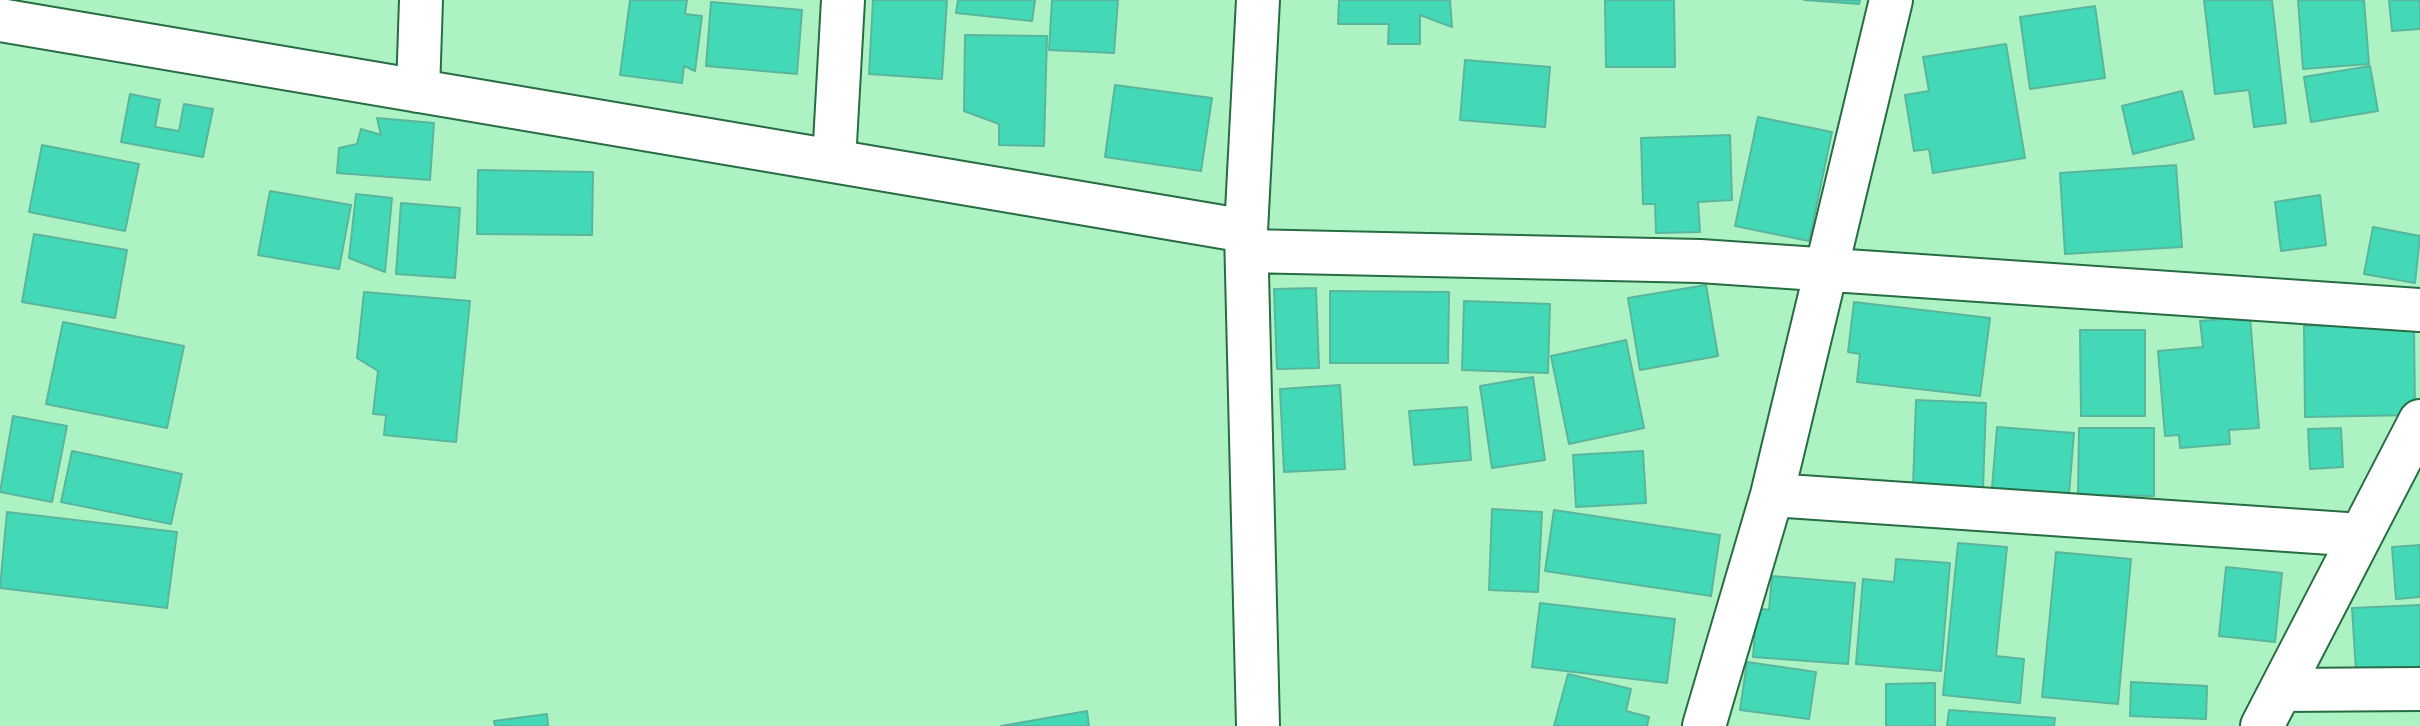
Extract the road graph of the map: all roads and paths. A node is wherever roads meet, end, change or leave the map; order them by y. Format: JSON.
{"nodes":[{"id":1,"x":421,"y":0,"type":"edge"},
{"id":2,"x":843,"y":0,"type":"edge"},
{"id":3,"x":1258,"y":0,"type":"edge"},
{"id":4,"x":1891,"y":0,"type":"edge"},
{"id":5,"x":0,"y":20,"type":"edge"},
{"id":6,"x":418,"y":91,"type":"junction"},
{"id":7,"x":834,"y":161,"type":"junction"},
{"id":8,"x":1246,"y":241,"type":"junction"},
{"id":9,"x":1828,"y":269,"type":"junction"},
{"id":10,"x":2420,"y":310,"type":"edge"},
{"id":11,"x":2420,"y":421,"type":"edge"},
{"id":12,"x":1772,"y":495,"type":"junction"},
{"id":13,"x":2361,"y":535,"type":"junction"},
{"id":14,"x":2420,"y":689,"type":"edge"},
{"id":15,"x":2272,"y":708,"type":"edge"},
{"id":16,"x":1258,"y":726,"type":"edge"},
{"id":17,"x":1704,"y":726,"type":"edge"}],
"edges":[{"from":1,"to":6,"type":"street"},
{"from":2,"to":7,"type":"street"},
{"from":3,"to":8,"type":"street"},
{"from":4,"to":9,"type":"street"},
{"from":5,"to":6,"type":"street"},
{"from":6,"to":7,"type":"street"},
{"from":7,"to":8,"type":"street"},
{"from":8,"to":9,"type":"street"},
{"from":8,"to":16,"type":"street"},
{"from":9,"to":10,"type":"street"},
{"from":9,"to":12,"type":"street"},
{"from":11,"to":13,"type":"street"},
{"from":12,"to":13,"type":"street"},
{"from":12,"to":17,"type":"street"},
{"from":13,"to":15,"type":"street"},
{"from":14,"to":15,"type":"street"}]}
